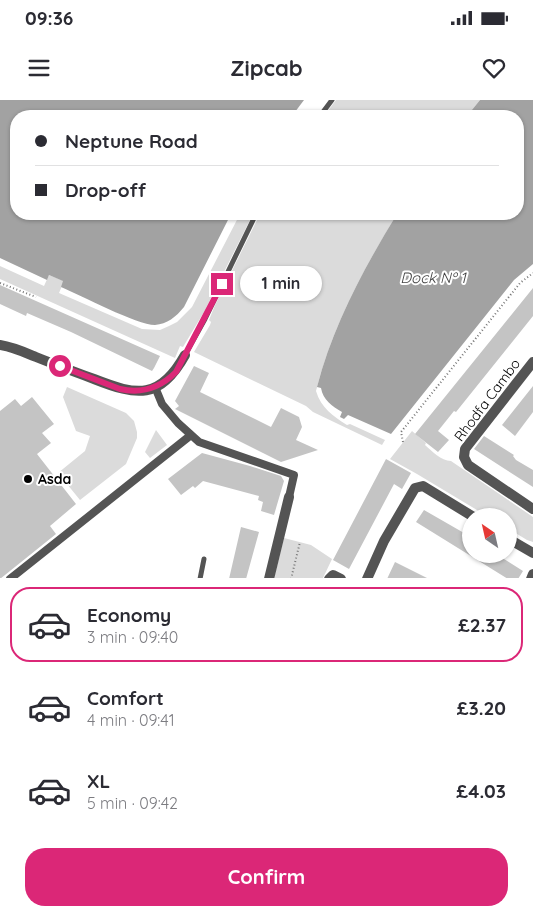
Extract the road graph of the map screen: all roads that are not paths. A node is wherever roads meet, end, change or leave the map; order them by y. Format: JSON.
{"nodes":[{"id":1,"x":253,"y":220,"type":"edge"},
{"id":2,"x":0,"y":337,"type":"edge"},
{"id":3,"x":0,"y":345,"type":"edge"},
{"id":4,"x":12,"y":347,"type":"junction"},
{"id":5,"x":185,"y":355,"type":"joint"},
{"id":6,"x":531,"y":367,"type":"edge"},
{"id":7,"x":155,"y":387,"type":"junction"},
{"id":8,"x":191,"y":435,"type":"junction"},
{"id":9,"x":289,"y":497,"type":"joint"},
{"id":10,"x":533,"y":509,"type":"edge"},
{"id":11,"x":462,"y":510,"type":"edge"},
{"id":12,"x":518,"y":544,"type":"edge"},
{"id":13,"x":533,"y":553,"type":"edge"},
{"id":14,"x":204,"y":559,"type":"dead end"},
{"id":15,"x":533,"y":574,"type":"edge"},
{"id":16,"x":10,"y":578,"type":"edge"},
{"id":17,"x":200,"y":578,"type":"edge"},
{"id":18,"x":268,"y":578,"type":"edge"},
{"id":19,"x":329,"y":578,"type":"edge"},
{"id":20,"x":341,"y":578,"type":"edge"},
{"id":21,"x":367,"y":578,"type":"edge"},
{"id":22,"x":531,"y":578,"type":"edge"}],
"edges":[{"from":1,"to":5,"type":"lane"},
{"from":2,"to":4,"type":"street"},
{"from":3,"to":4,"type":"street"},
{"from":4,"to":7,"type":"street"},
{"from":5,"to":7,"type":"street"},
{"from":6,"to":10,"type":"street","name":"Rhodfa Cambo"},
{"from":7,"to":8,"type":"street"},
{"from":8,"to":9,"type":"street"},
{"from":8,"to":16,"type":"street"},
{"from":9,"to":18,"type":"street"},
{"from":11,"to":21,"type":"street"},
{"from":12,"to":13,"type":"street"},
{"from":14,"to":17,"type":"lane"},
{"from":15,"to":22,"type":"street"},
{"from":19,"to":20,"type":"street"}]}
